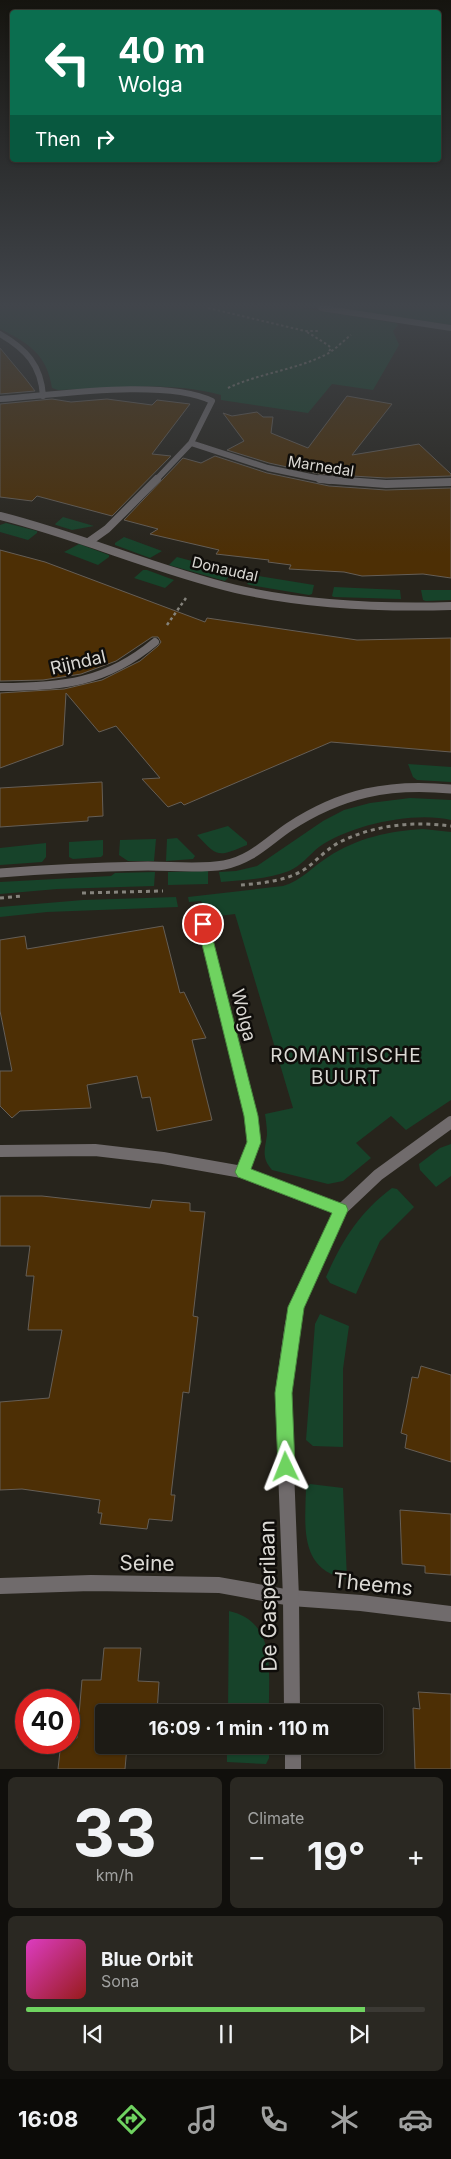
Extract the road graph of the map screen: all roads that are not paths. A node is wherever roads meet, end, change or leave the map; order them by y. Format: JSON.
{"nodes":[{"id":1,"x":43,"y":391,"type":"edge"},
{"id":2,"x":124,"y":391,"type":"edge"},
{"id":3,"x":142,"y":391,"type":"edge"},
{"id":4,"x":43,"y":396,"type":"junction"},
{"id":5,"x":0,"y":399,"type":"edge"},
{"id":6,"x":191,"y":443,"type":"junction"},
{"id":7,"x":451,"y":482,"type":"edge"},
{"id":8,"x":0,"y":516,"type":"edge"},
{"id":9,"x":90,"y":541,"type":"junction"},
{"id":10,"x":451,"y":606,"type":"edge"},
{"id":11,"x":154,"y":642,"type":"road end"},
{"id":12,"x":0,"y":687,"type":"edge"},
{"id":13,"x":451,"y":789,"type":"edge"},
{"id":14,"x":0,"y":873,"type":"edge"},
{"id":15,"x":203,"y":924,"type":"dead end"},
{"id":16,"x":451,"y":1122,"type":"edge"},
{"id":17,"x":0,"y":1151,"type":"edge"},
{"id":18,"x":242,"y":1172,"type":"junction"},
{"id":19,"x":341,"y":1210,"type":"junction"},
{"id":20,"x":0,"y":1586,"type":"edge"},
{"id":21,"x":292,"y":1598,"type":"junction"},
{"id":22,"x":451,"y":1614,"type":"edge"},
{"id":23,"x":292,"y":1704,"type":"edge"},
{"id":24,"x":293,"y":1754,"type":"edge"},
{"id":25,"x":293,"y":1769,"type":"edge"}],
"edges":[{"from":1,"to":4,"type":"street"},
{"from":2,"to":4,"type":"street"},
{"from":3,"to":6,"type":"street"},
{"from":4,"to":5,"type":"street"},
{"from":6,"to":7,"type":"street","name":"Marnedal"},
{"from":6,"to":9,"type":"street"},
{"from":8,"to":9,"type":"street","name":"Donaudal"},
{"from":9,"to":10,"type":"street","name":"Donaudal"},
{"from":11,"to":12,"type":"street","name":"Rijndal"},
{"from":13,"to":14,"type":"street"},
{"from":15,"to":18,"type":"street","name":"Wolga"},
{"from":16,"to":19,"type":"street","name":"De Gasperilaan"},
{"from":17,"to":18,"type":"street"},
{"from":18,"to":19,"type":"street"},
{"from":19,"to":21,"type":"street","name":"De Gasperilaan"},
{"from":20,"to":21,"type":"street","name":"Seine"},
{"from":21,"to":22,"type":"street","name":"Theems"},
{"from":21,"to":23,"type":"street","name":"De Gasperilaan"},
{"from":24,"to":25,"type":"street"}]}
